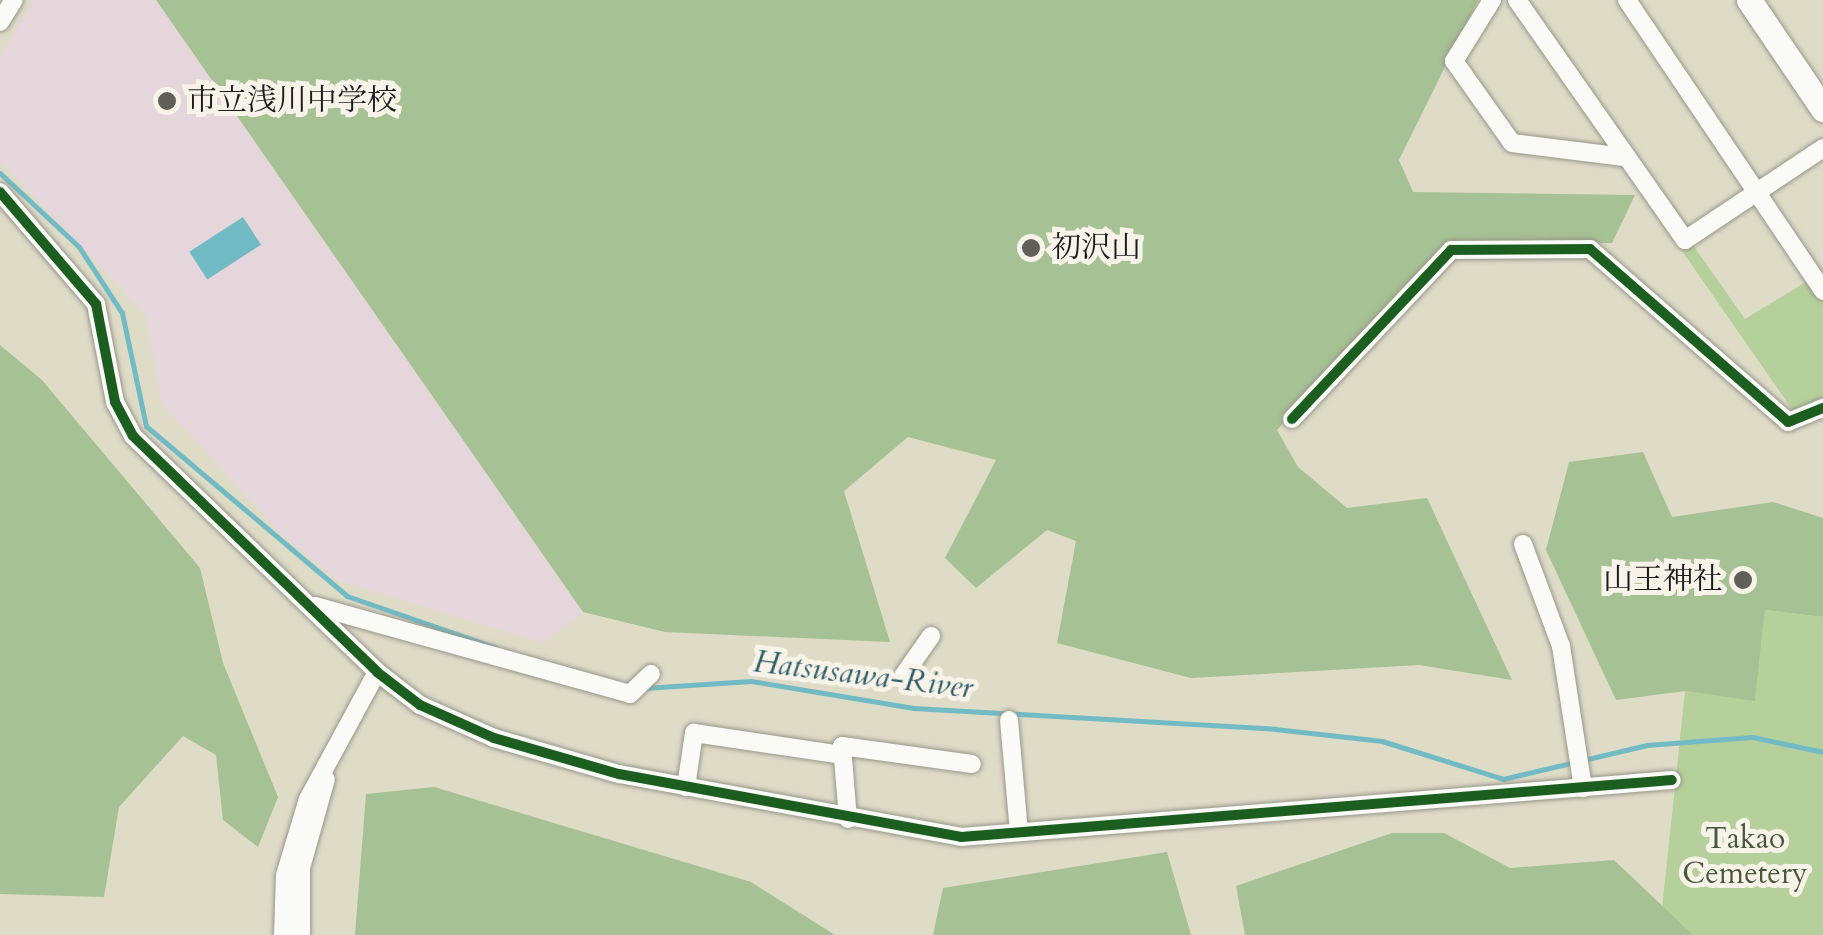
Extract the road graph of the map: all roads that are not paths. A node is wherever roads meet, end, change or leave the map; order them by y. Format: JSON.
{"nodes":[{"id":1,"x":14,"y":0,"type":"edge"},
{"id":2,"x":1492,"y":0,"type":"edge"},
{"id":3,"x":1517,"y":0,"type":"edge"},
{"id":4,"x":1627,"y":0,"type":"edge"},
{"id":5,"x":1749,"y":0,"type":"edge"},
{"id":6,"x":0,"y":22,"type":"edge"},
{"id":7,"x":1823,"y":110,"type":"edge"},
{"id":8,"x":1823,"y":148,"type":"edge"},
{"id":9,"x":1624,"y":157,"type":"junction"},
{"id":10,"x":0,"y":192,"type":"edge"},
{"id":11,"x":1758,"y":194,"type":"junction"},
{"id":12,"x":1823,"y":290,"type":"edge"},
{"id":13,"x":1823,"y":408,"type":"edge"},
{"id":14,"x":1292,"y":419,"type":"dead end"},
{"id":15,"x":1522,"y":544,"type":"dead end"},
{"id":16,"x":315,"y":606,"type":"junction"},
{"id":17,"x":931,"y":636,"type":"dead end"},
{"id":18,"x":377,"y":672,"type":"junction"},
{"id":19,"x":651,"y":674,"type":"dead end"},
{"id":20,"x":904,"y":676,"type":"dead end"},
{"id":21,"x":1009,"y":720,"type":"dead end"},
{"id":22,"x":842,"y":755,"type":"junction"},
{"id":23,"x":328,"y":764,"type":"junction"},
{"id":24,"x":972,"y":764,"type":"dead end"},
{"id":25,"x":1579,"y":771,"type":"junction"},
{"id":26,"x":1672,"y":780,"type":"dead end"},
{"id":27,"x":686,"y":787,"type":"junction"},
{"id":28,"x":848,"y":819,"type":"junction"},
{"id":29,"x":1019,"y":832,"type":"junction"},
{"id":30,"x":283,"y":935,"type":"edge"},
{"id":31,"x":301,"y":935,"type":"edge"}],
"edges":[{"from":1,"to":6,"type":"street"},
{"from":2,"to":9,"type":"street"},
{"from":3,"to":9,"type":"street"},
{"from":4,"to":11,"type":"street"},
{"from":5,"to":7,"type":"street"},
{"from":8,"to":11,"type":"street"},
{"from":9,"to":11,"type":"street"},
{"from":10,"to":16,"type":"street"},
{"from":11,"to":12,"type":"street"},
{"from":13,"to":14,"type":"street"},
{"from":15,"to":25,"type":"street"},
{"from":16,"to":18,"type":"street"},
{"from":16,"to":19,"type":"street"},
{"from":17,"to":20,"type":"street"},
{"from":18,"to":23,"type":"street"},
{"from":18,"to":27,"type":"street"},
{"from":21,"to":29,"type":"street"},
{"from":22,"to":24,"type":"street"},
{"from":22,"to":27,"type":"street"},
{"from":22,"to":28,"type":"street"},
{"from":23,"to":30,"type":"street"},
{"from":23,"to":31,"type":"street"},
{"from":25,"to":26,"type":"street"},
{"from":25,"to":29,"type":"street"},
{"from":27,"to":28,"type":"street"},
{"from":28,"to":29,"type":"street"}]}
